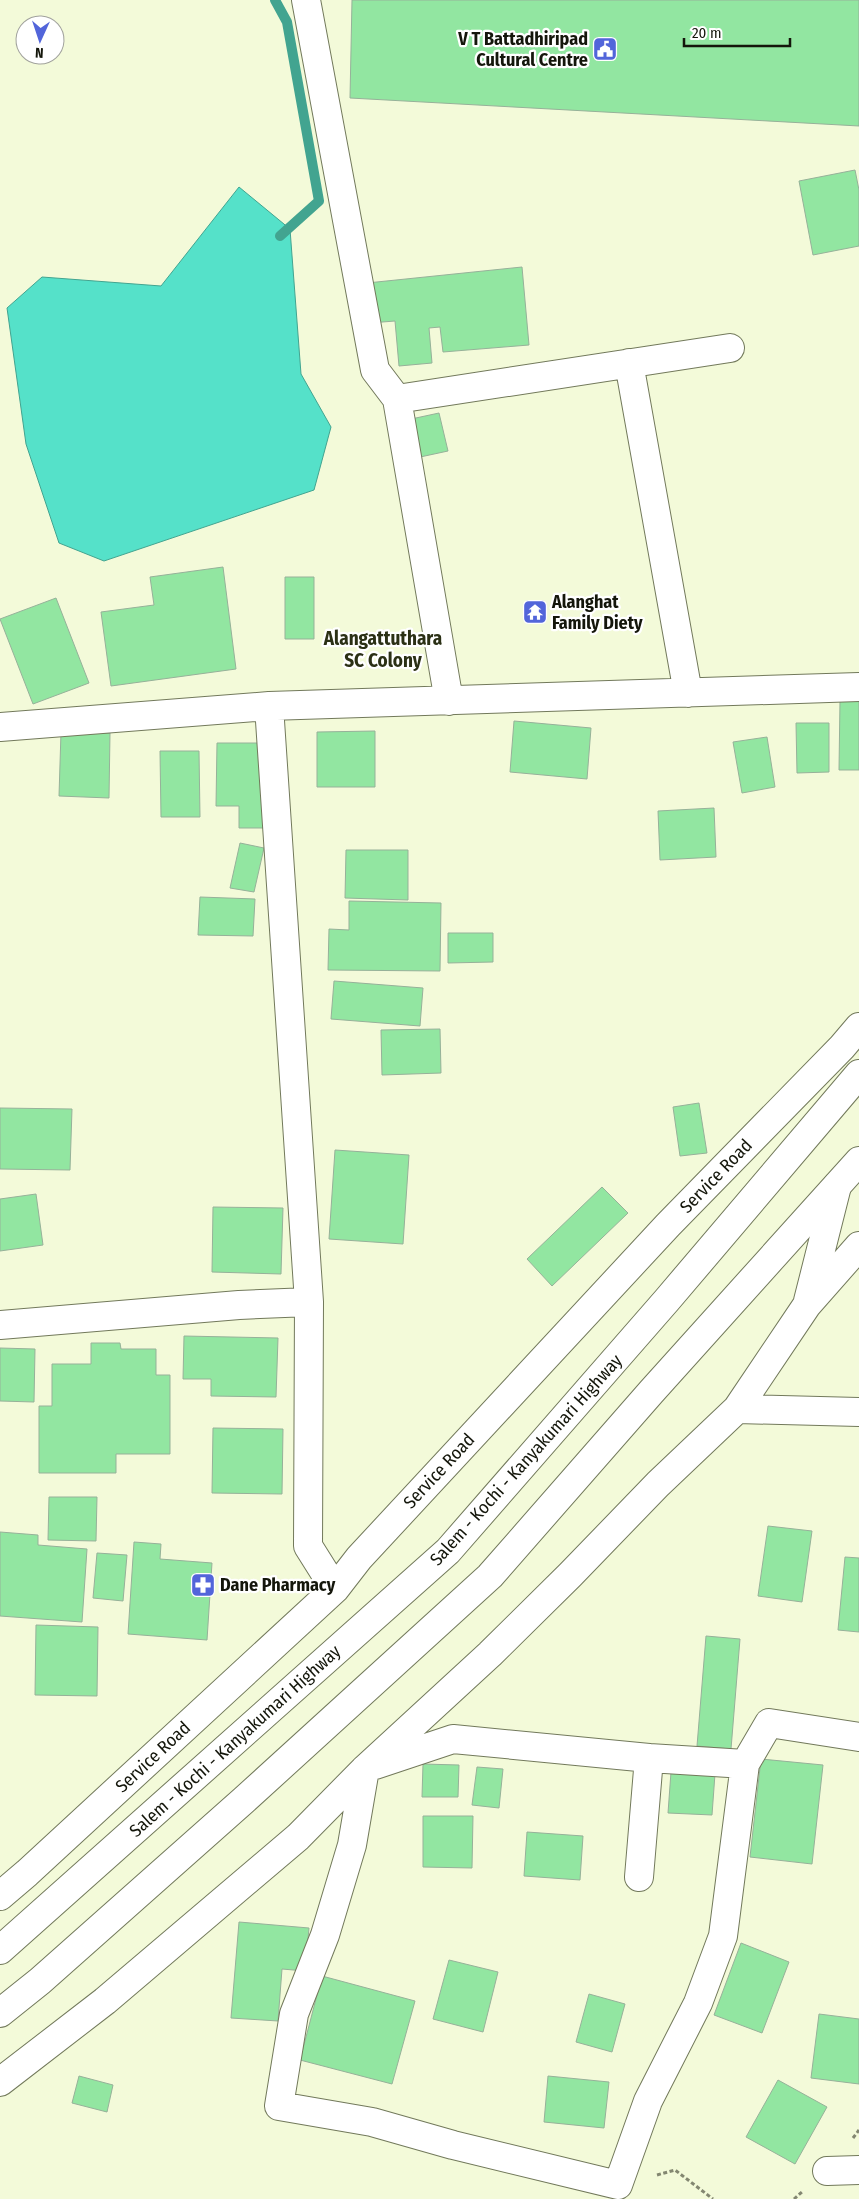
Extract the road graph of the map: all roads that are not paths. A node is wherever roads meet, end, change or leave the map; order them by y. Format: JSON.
{"nodes":[{"id":1,"x":306,"y":0,"type":"edge"},
{"id":2,"x":730,"y":348,"type":"dead end"},
{"id":3,"x":629,"y":363,"type":"junction"},
{"id":4,"x":397,"y":399,"type":"junction"},
{"id":5,"x":859,"y":687,"type":"edge"},
{"id":6,"x":688,"y":693,"type":"junction"},
{"id":7,"x":449,"y":701,"type":"junction"},
{"id":8,"x":269,"y":706,"type":"junction"},
{"id":9,"x":0,"y":727,"type":"edge"},
{"id":10,"x":859,"y":1027,"type":"edge"},
{"id":11,"x":859,"y":1074,"type":"edge"},
{"id":12,"x":859,"y":1161,"type":"edge"},
{"id":13,"x":837,"y":1186,"type":"junction"},
{"id":14,"x":859,"y":1246,"type":"edge"},
{"id":15,"x":309,"y":1302,"type":"junction"},
{"id":16,"x":807,"y":1305,"type":"junction"},
{"id":17,"x":0,"y":1325,"type":"edge"},
{"id":18,"x":737,"y":1409,"type":"junction"},
{"id":19,"x":859,"y":1412,"type":"edge"},
{"id":20,"x":335,"y":1589,"type":"junction"},
{"id":21,"x":859,"y":1738,"type":"edge"},
{"id":22,"x":649,"y":1758,"type":"junction"},
{"id":23,"x":745,"y":1764,"type":"junction"},
{"id":24,"x":365,"y":1769,"type":"junction"},
{"id":25,"x":639,"y":1877,"type":"dead end"},
{"id":26,"x":0,"y":1896,"type":"edge"},
{"id":27,"x":0,"y":1950,"type":"edge"},
{"id":28,"x":0,"y":2013,"type":"edge"},
{"id":29,"x":0,"y":2082,"type":"edge"},
{"id":30,"x":859,"y":2170,"type":"edge"},
{"id":31,"x":827,"y":2171,"type":"dead end"}],
"edges":[{"from":1,"to":4,"type":"main road"},
{"from":2,"to":3,"type":"main road"},
{"from":3,"to":4,"type":"main road"},
{"from":3,"to":6,"type":"main road"},
{"from":4,"to":7,"type":"main road"},
{"from":5,"to":6,"type":"main road"},
{"from":6,"to":7,"type":"main road"},
{"from":7,"to":8,"type":"main road"},
{"from":8,"to":9,"type":"main road"},
{"from":8,"to":15,"type":"main road"},
{"from":10,"to":20,"type":"main road","name":"Service Road"},
{"from":11,"to":27,"type":"main road","name":"Salem - Kochi - Kanyakumari Highway"},
{"from":12,"to":13,"type":"main road"},
{"from":13,"to":16,"type":"main road"},
{"from":13,"to":28,"type":"main road"},
{"from":14,"to":16,"type":"main road"},
{"from":15,"to":17,"type":"main road"},
{"from":15,"to":20,"type":"main road"},
{"from":16,"to":18,"type":"main road"},
{"from":18,"to":19,"type":"main road"},
{"from":18,"to":24,"type":"main road"},
{"from":20,"to":26,"type":"main road","name":"Service Road"},
{"from":21,"to":23,"type":"main road"},
{"from":22,"to":23,"type":"main road"},
{"from":22,"to":24,"type":"main road"},
{"from":22,"to":25,"type":"main road"},
{"from":23,"to":24,"type":"main road"},
{"from":24,"to":29,"type":"main road"},
{"from":30,"to":31,"type":"main road"}]}
